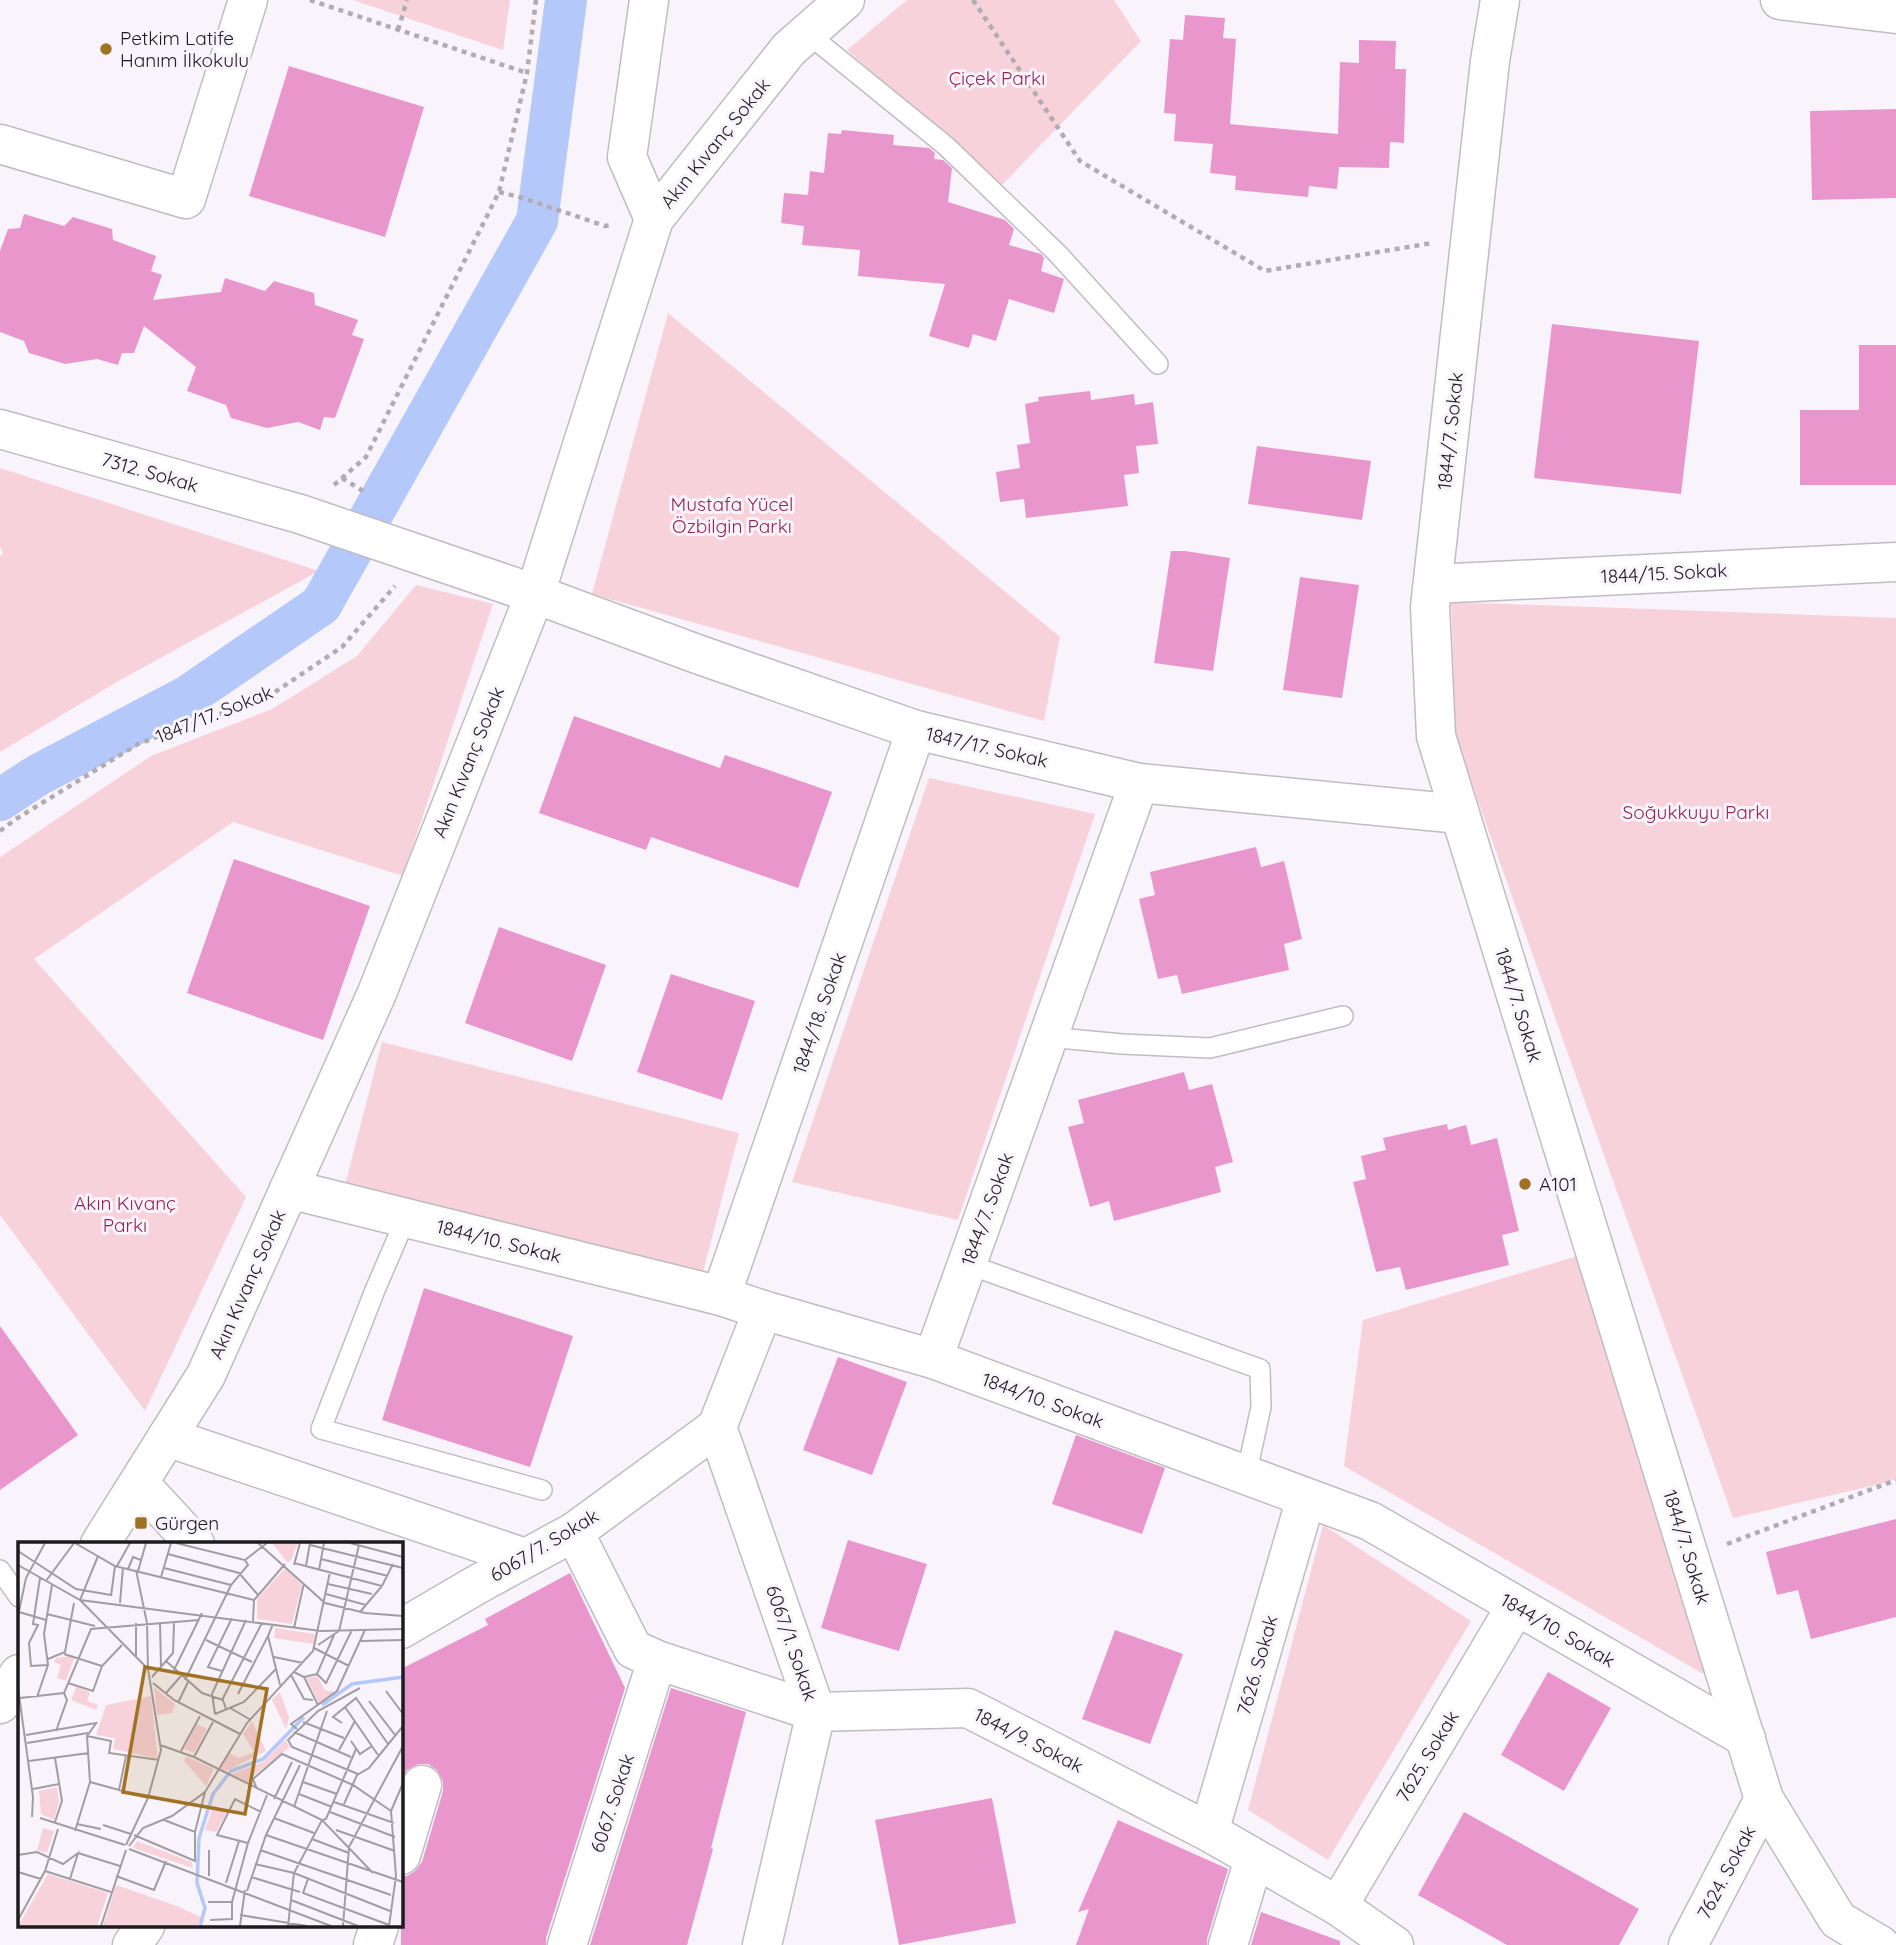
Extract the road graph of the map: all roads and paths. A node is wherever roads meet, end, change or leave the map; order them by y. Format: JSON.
{"nodes":[{"id":1,"x":248,"y":0,"type":"edge"},
{"id":2,"x":310,"y":0,"type":"edge"},
{"id":3,"x":407,"y":0,"type":"edge"},
{"id":4,"x":536,"y":0,"type":"edge"},
{"id":5,"x":649,"y":0,"type":"edge"},
{"id":6,"x":845,"y":0,"type":"edge"},
{"id":7,"x":973,"y":0,"type":"edge"},
{"id":8,"x":1500,"y":0,"type":"edge"},
{"id":9,"x":1780,"y":0,"type":"edge"},
{"id":10,"x":1896,"y":14,"type":"edge"},
{"id":11,"x":398,"y":30,"type":"junction"},
{"id":12,"x":807,"y":33,"type":"junction"},
{"id":13,"x":527,"y":73,"type":"junction"},
{"id":14,"x":0,"y":144,"type":"edge"},
{"id":15,"x":499,"y":192,"type":"junction"},
{"id":16,"x":654,"y":219,"type":"junction"},
{"id":17,"x":605,"y":226,"type":"dead end"},
{"id":18,"x":1471,"y":237,"type":"junction"},
{"id":19,"x":1158,"y":364,"type":"dead end"},
{"id":20,"x":0,"y":429,"type":"edge"},
{"id":21,"x":300,"y":514,"type":"junction"},
{"id":22,"x":440,"y":561,"type":"joint"},
{"id":23,"x":1896,"y":562,"type":"edge"},
{"id":24,"x":399,"y":581,"type":"dead end"},
{"id":25,"x":1433,"y":584,"type":"junction"},
{"id":26,"x":535,"y":593,"type":"junction"},
{"id":27,"x":916,"y":730,"type":"junction"},
{"id":28,"x":1139,"y":783,"type":"junction"},
{"id":29,"x":1460,"y":814,"type":"junction"},
{"id":30,"x":0,"y":831,"type":"edge"},
{"id":31,"x":1343,"y":1016,"type":"dead end"},
{"id":32,"x":1048,"y":1037,"type":"junction"},
{"id":33,"x":289,"y":1189,"type":"junction"},
{"id":34,"x":406,"y":1218,"type":"junction"},
{"id":35,"x":967,"y":1264,"type":"junction"},
{"id":36,"x":721,"y":1296,"type":"junction"},
{"id":37,"x":763,"y":1310,"type":"junction"},
{"id":38,"x":933,"y":1359,"type":"junction"},
{"id":39,"x":717,"y":1427,"type":"junction"},
{"id":40,"x":167,"y":1437,"type":"junction"},
{"id":41,"x":1246,"y":1476,"type":"junction"},
{"id":42,"x":1896,"y":1480,"type":"edge"},
{"id":43,"x":139,"y":1483,"type":"junction"},
{"id":44,"x":542,"y":1490,"type":"dead end"},
{"id":45,"x":1306,"y":1498,"type":"junction"},
{"id":46,"x":573,"y":1532,"type":"junction"},
{"id":47,"x":101,"y":1542,"type":"edge"},
{"id":48,"x":193,"y":1542,"type":"edge"},
{"id":49,"x":524,"y":1558,"type":"junction"},
{"id":50,"x":1690,"y":1558,"type":"junction"},
{"id":51,"x":0,"y":1570,"type":"edge"},
{"id":52,"x":18,"y":1596,"type":"edge"},
{"id":53,"x":1516,"y":1606,"type":"junction"},
{"id":54,"x":402,"y":1628,"type":"edge"},
{"id":55,"x":657,"y":1660,"type":"junction"},
{"id":56,"x":18,"y":1676,"type":"edge"},
{"id":57,"x":0,"y":1704,"type":"edge"},
{"id":58,"x":816,"y":1713,"type":"junction"},
{"id":59,"x":1746,"y":1738,"type":"junction"},
{"id":60,"x":422,"y":1785,"type":"dead end"},
{"id":61,"x":1764,"y":1798,"type":"junction"},
{"id":62,"x":1209,"y":1832,"type":"junction"},
{"id":63,"x":402,"y":1852,"type":"edge"},
{"id":64,"x":1254,"y":1859,"type":"junction"},
{"id":65,"x":1338,"y":1906,"type":"junction"},
{"id":66,"x":144,"y":1927,"type":"edge"},
{"id":67,"x":379,"y":1927,"type":"edge"},
{"id":68,"x":1841,"y":1933,"type":"edge"},
{"id":69,"x":132,"y":1945,"type":"edge"},
{"id":70,"x":373,"y":1945,"type":"edge"},
{"id":71,"x":566,"y":1945,"type":"edge"},
{"id":72,"x":762,"y":1945,"type":"edge"},
{"id":73,"x":1228,"y":1945,"type":"edge"},
{"id":74,"x":1394,"y":1945,"type":"edge"},
{"id":75,"x":1688,"y":1945,"type":"edge"},
{"id":76,"x":1880,"y":1945,"type":"edge"}],
"edges":[{"from":1,"to":14,"type":"street"},
{"from":2,"to":11,"type":"path"},
{"from":3,"to":11,"type":"path"},
{"from":4,"to":13,"type":"path"},
{"from":5,"to":16,"type":"street"},
{"from":6,"to":12,"type":"street","name":"Akın Kıvanç Sokak"},
{"from":7,"to":18,"type":"path"},
{"from":8,"to":18,"type":"street","name":"1844/7. Sokak"},
{"from":9,"to":10,"type":"street"},
{"from":11,"to":13,"type":"path"},
{"from":12,"to":16,"type":"street","name":"Akın Kıvanç Sokak"},
{"from":12,"to":19,"type":"lane"},
{"from":13,"to":15,"type":"path"},
{"from":15,"to":17,"type":"path"},
{"from":15,"to":21,"type":"path"},
{"from":16,"to":26,"type":"street","name":"Akın Kıvanç Sokak"},
{"from":18,"to":25,"type":"street","name":"1844/7. Sokak"},
{"from":20,"to":21,"type":"street","name":"7312. Sokak"},
{"from":21,"to":22,"type":"street","name":"7312. Sokak"},
{"from":22,"to":26,"type":"street","name":"1847/17. Sokak"},
{"from":23,"to":25,"type":"street","name":"1844/15. Sokak"},
{"from":24,"to":30,"type":"path","name":"1847/17. Sokak"},
{"from":25,"to":29,"type":"street","name":"1844/7. Sokak"},
{"from":26,"to":27,"type":"street","name":"1847/17. Sokak"},
{"from":26,"to":33,"type":"street","name":"Akın Kıvanç Sokak"},
{"from":27,"to":28,"type":"street","name":"1847/17. Sokak"},
{"from":27,"to":36,"type":"street","name":"1844/18. Sokak"},
{"from":28,"to":29,"type":"street","name":"1847/17. Sokak"},
{"from":28,"to":32,"type":"street","name":"1844/7. Sokak"},
{"from":29,"to":50,"type":"street","name":"1844/7. Sokak"},
{"from":31,"to":32,"type":"lane"},
{"from":32,"to":35,"type":"street","name":"1844/7. Sokak"},
{"from":33,"to":34,"type":"street","name":"1844/10. Sokak"},
{"from":33,"to":40,"type":"street","name":"Akın Kıvanç Sokak"},
{"from":34,"to":36,"type":"street","name":"1844/10. Sokak"},
{"from":34,"to":44,"type":"lane"},
{"from":35,"to":38,"type":"street","name":"1844/7. Sokak"},
{"from":35,"to":41,"type":"lane"},
{"from":36,"to":37,"type":"street","name":"1844/10. Sokak"},
{"from":37,"to":38,"type":"street","name":"1844/10. Sokak"},
{"from":37,"to":39,"type":"street"},
{"from":38,"to":41,"type":"street","name":"1844/10. Sokak"},
{"from":39,"to":46,"type":"street","name":"6067/7. Sokak"},
{"from":39,"to":58,"type":"street","name":"6067/1. Sokak"},
{"from":40,"to":43,"type":"street","name":"Akın Kıvanç Sokak"},
{"from":40,"to":49,"type":"street"},
{"from":41,"to":45,"type":"street","name":"1844/10. Sokak"},
{"from":42,"to":50,"type":"path"},
{"from":43,"to":47,"type":"street","name":"Akın Kıvanç Sokak"},
{"from":43,"to":48,"type":"street"},
{"from":45,"to":53,"type":"street","name":"1844/10. Sokak"},
{"from":45,"to":62,"type":"street","name":"7626. Sokak"},
{"from":46,"to":49,"type":"street","name":"6067/7. Sokak"},
{"from":46,"to":55,"type":"street","name":"1844/9. Sokak"},
{"from":49,"to":54,"type":"street","name":"6067/7. Sokak"},
{"from":50,"to":59,"type":"street","name":"1844/7. Sokak"},
{"from":51,"to":52,"type":"lane"},
{"from":53,"to":59,"type":"street","name":"1844/10. Sokak"},
{"from":53,"to":65,"type":"street","name":"7625. Sokak"},
{"from":55,"to":58,"type":"street","name":"1844/9. Sokak"},
{"from":55,"to":71,"type":"street","name":"6067. Sokak"},
{"from":56,"to":57,"type":"street"},
{"from":58,"to":62,"type":"street","name":"1844/9. Sokak"},
{"from":58,"to":72,"type":"street","name":"6067/1. Sokak"},
{"from":59,"to":61,"type":"street","name":"1844/7. Sokak"},
{"from":60,"to":63,"type":"street"},
{"from":61,"to":68,"type":"street","name":"1844/7. Sokak"},
{"from":61,"to":75,"type":"street","name":"7624. Sokak"},
{"from":62,"to":64,"type":"street","name":"1844/9. Sokak"},
{"from":64,"to":65,"type":"street","name":"1844/9. Sokak"},
{"from":64,"to":73,"type":"street"},
{"from":65,"to":74,"type":"street","name":"1844/9. Sokak"},
{"from":66,"to":69,"type":"street"},
{"from":67,"to":70,"type":"street"},
{"from":68,"to":76,"type":"street","name":"1844/7. Sokak"}]}
